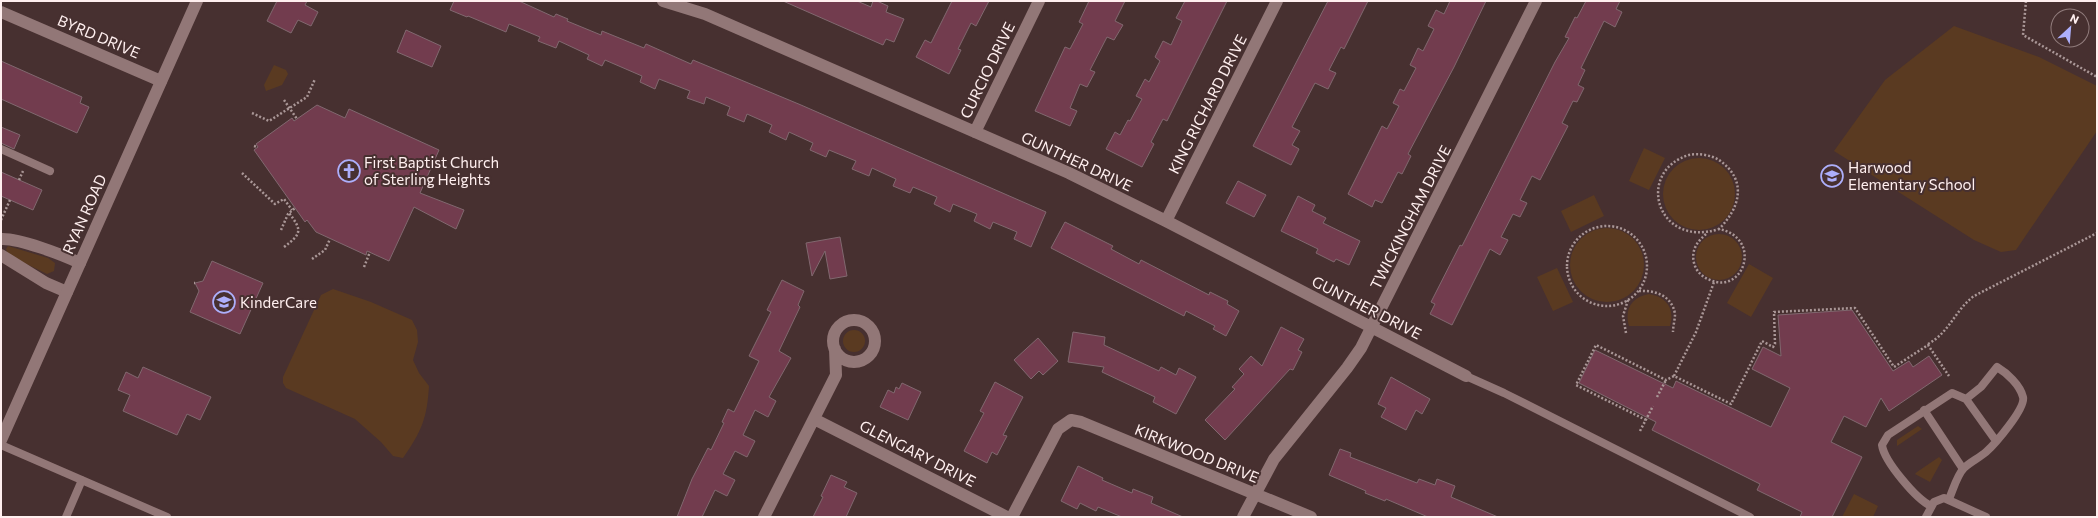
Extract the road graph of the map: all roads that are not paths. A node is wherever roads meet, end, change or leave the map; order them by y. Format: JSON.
{"nodes":[{"id":1,"x":197,"y":1,"type":"edge"},
{"id":2,"x":663,"y":1,"type":"edge"},
{"id":3,"x":1039,"y":1,"type":"edge"},
{"id":4,"x":1277,"y":1,"type":"edge"},
{"id":5,"x":1536,"y":1,"type":"edge"},
{"id":6,"x":1,"y":12,"type":"edge"},
{"id":7,"x":161,"y":81,"type":"junction"},
{"id":8,"x":974,"y":132,"type":"junction"},
{"id":9,"x":1,"y":149,"type":"edge"},
{"id":10,"x":50,"y":171,"type":"dead end"},
{"id":11,"x":1166,"y":220,"type":"junction"},
{"id":12,"x":1,"y":239,"type":"edge"},
{"id":13,"x":1,"y":255,"type":"edge"},
{"id":14,"x":80,"y":263,"type":"junction"},
{"id":15,"x":67,"y":292,"type":"junction"},
{"id":16,"x":1372,"y":327,"type":"junction"},
{"id":17,"x":835,"y":349,"type":"junction"},
{"id":18,"x":858,"y":361,"type":"junction"},
{"id":19,"x":836,"y":375,"type":"junction"},
{"id":20,"x":1466,"y":376,"type":"joint"},
{"id":21,"x":1966,"y":399,"type":"junction"},
{"id":22,"x":1924,"y":410,"type":"junction"},
{"id":23,"x":814,"y":419,"type":"junction"},
{"id":24,"x":1,"y":440,"type":"edge"},
{"id":25,"x":1996,"y":441,"type":"junction"},
{"id":26,"x":1,"y":445,"type":"edge"},
{"id":27,"x":1963,"y":469,"type":"junction"},
{"id":28,"x":82,"y":480,"type":"junction"},
{"id":29,"x":1255,"y":494,"type":"junction"},
{"id":30,"x":1949,"y":499,"type":"junction"},
{"id":31,"x":1931,"y":506,"type":"junction"},
{"id":32,"x":66,"y":517,"type":"edge"},
{"id":33,"x":165,"y":517,"type":"edge"},
{"id":34,"x":764,"y":517,"type":"edge"},
{"id":35,"x":1007,"y":517,"type":"edge"},
{"id":36,"x":1012,"y":517,"type":"edge"},
{"id":37,"x":1243,"y":517,"type":"edge"},
{"id":38,"x":1311,"y":517,"type":"edge"},
{"id":39,"x":1750,"y":517,"type":"edge"},
{"id":40,"x":1926,"y":517,"type":"edge"},
{"id":41,"x":1986,"y":517,"type":"edge"}],
"edges":[{"from":1,"to":7,"type":"street","name":"RYAN ROAD"},
{"from":2,"to":8,"type":"street","name":"GUNTHER DRIVE"},
{"from":3,"to":8,"type":"street","name":"CURCIO DRIVE"},
{"from":4,"to":11,"type":"street","name":"KING RICHARD DRIVE"},
{"from":5,"to":16,"type":"street","name":"TWICKINGHAM DRIVE"},
{"from":6,"to":7,"type":"street","name":"BYRD DRIVE"},
{"from":7,"to":14,"type":"street","name":"RYAN ROAD"},
{"from":8,"to":11,"type":"street","name":"GUNTHER DRIVE"},
{"from":9,"to":10,"type":"lane"},
{"from":11,"to":16,"type":"street","name":"GUNTHER DRIVE"},
{"from":12,"to":14,"type":"street"},
{"from":13,"to":15,"type":"street"},
{"from":14,"to":15,"type":"street","name":"RYAN ROAD"},
{"from":15,"to":24,"type":"street","name":"RYAN ROAD"},
{"from":16,"to":20,"type":"street","name":"GUNTHER DRIVE"},
{"from":16,"to":29,"type":"street","name":"TWICKINGHAM DRIVE"},
{"from":17,"to":18,"type":"street"},
{"from":17,"to":18,"type":"street"},
{"from":17,"to":19,"type":"street"},
{"from":18,"to":19,"type":"street"},
{"from":19,"to":23,"type":"street"},
{"from":20,"to":39,"type":"lane"},
{"from":21,"to":22,"type":"lane"},
{"from":21,"to":25,"type":"lane"},
{"from":21,"to":25,"type":"lane"},
{"from":22,"to":27,"type":"lane"},
{"from":22,"to":31,"type":"lane"},
{"from":23,"to":34,"type":"street"},
{"from":23,"to":35,"type":"street","name":"GLENGARY DRIVE"},
{"from":25,"to":27,"type":"lane"},
{"from":26,"to":28,"type":"lane"},
{"from":27,"to":30,"type":"lane"},
{"from":28,"to":32,"type":"lane"},
{"from":28,"to":33,"type":"lane"},
{"from":29,"to":36,"type":"street","name":"KIRKWOOD DRIVE"},
{"from":29,"to":37,"type":"street","name":"TWICKINGHAM DRIVE"},
{"from":29,"to":38,"type":"street","name":"KIRKWOOD DRIVE"},
{"from":30,"to":31,"type":"lane"},
{"from":30,"to":41,"type":"lane"},
{"from":31,"to":40,"type":"lane"}]}
